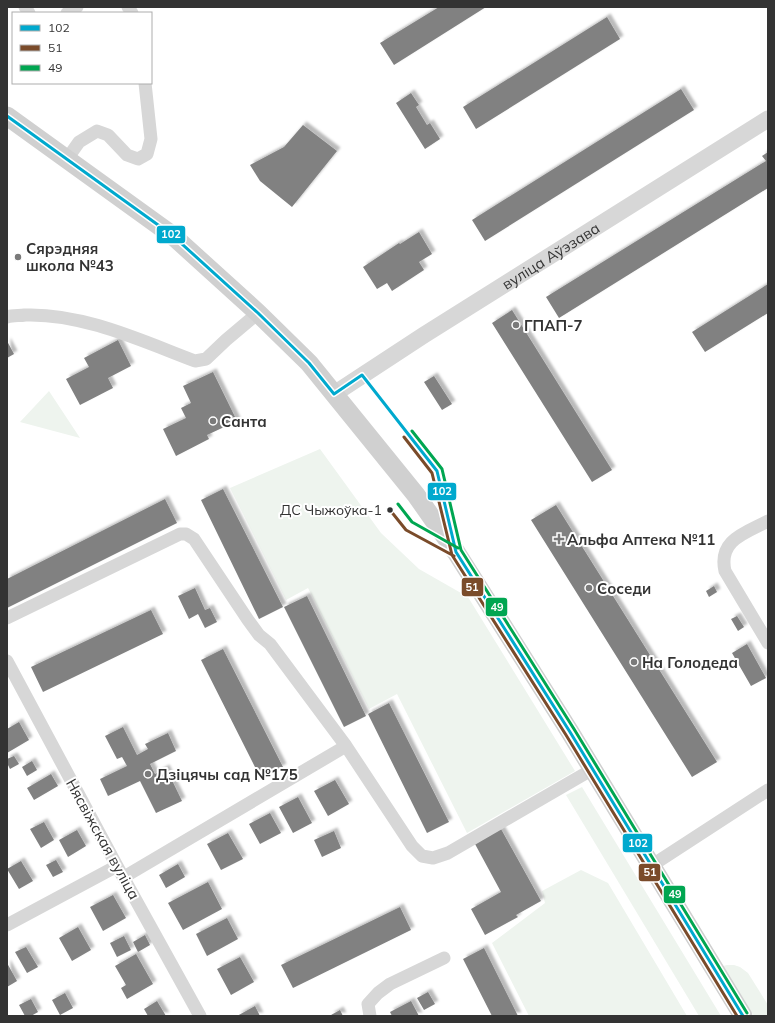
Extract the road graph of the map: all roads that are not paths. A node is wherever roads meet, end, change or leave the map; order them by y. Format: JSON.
{"nodes":[{"id":1,"x":145,"y":84,"type":"edge"},
{"id":2,"x":7,"y":116,"type":"edge"},
{"id":3,"x":768,"y":119,"type":"edge"},
{"id":4,"x":67,"y":158,"type":"junction"},
{"id":5,"x":258,"y":313,"type":"junction"},
{"id":6,"x":7,"y":317,"type":"edge"},
{"id":7,"x":334,"y":394,"type":"junction"},
{"id":8,"x":768,"y":521,"type":"edge"},
{"id":9,"x":7,"y":618,"type":"edge"},
{"id":10,"x":768,"y":643,"type":"edge"},
{"id":11,"x":7,"y":661,"type":"edge"},
{"id":12,"x":346,"y":746,"type":"junction"},
{"id":13,"x":593,"y":769,"type":"junction"},
{"id":14,"x":768,"y":790,"type":"edge"},
{"id":15,"x":651,"y":866,"type":"junction"},
{"id":16,"x":121,"y":871,"type":"junction"},
{"id":17,"x":7,"y":925,"type":"edge"},
{"id":18,"x":444,"y":958,"type":"dead end"},
{"id":19,"x":369,"y":1010,"type":"edge"},
{"id":20,"x":200,"y":1016,"type":"edge"},
{"id":21,"x":743,"y":1016,"type":"edge"}],
"edges":[{"from":1,"to":4,"type":"street"},
{"from":2,"to":4,"type":"main road"},
{"from":3,"to":7,"type":"street","name":"вуліца Аўэзава"},
{"from":4,"to":5,"type":"main road"},
{"from":5,"to":6,"type":"street"},
{"from":5,"to":7,"type":"main road"},
{"from":7,"to":13,"type":"main road"},
{"from":8,"to":10,"type":"street"},
{"from":9,"to":12,"type":"street"},
{"from":11,"to":16,"type":"street","name":"Нясвіжская вуліца"},
{"from":12,"to":13,"type":"street"},
{"from":12,"to":16,"type":"street"},
{"from":13,"to":15,"type":"main road"},
{"from":14,"to":15,"type":"street"},
{"from":15,"to":21,"type":"main road"},
{"from":16,"to":17,"type":"street"},
{"from":16,"to":20,"type":"street","name":"Нясвіжская вуліца"},
{"from":18,"to":19,"type":"street"}]}
